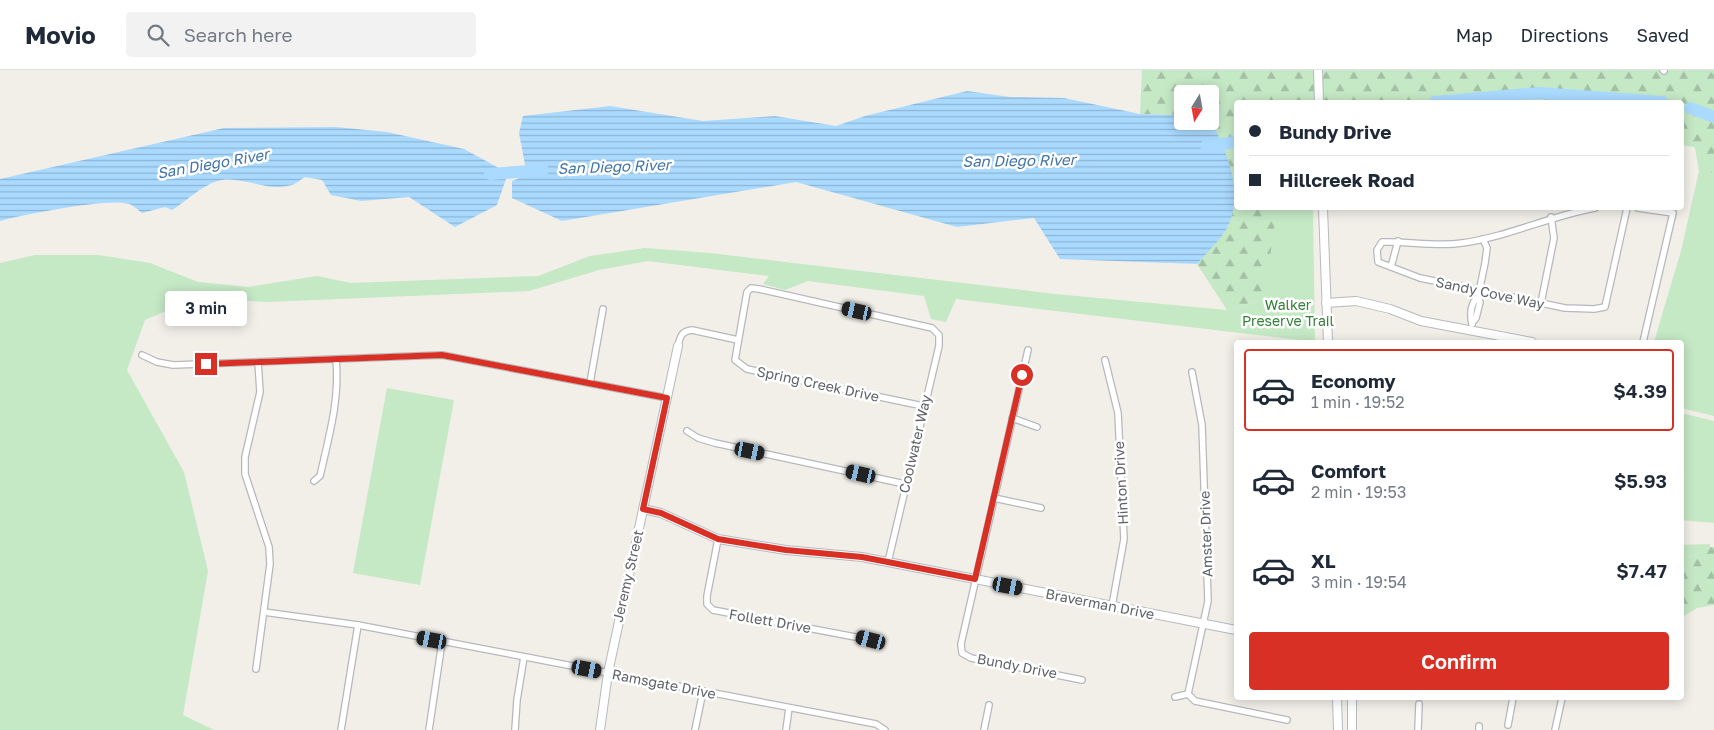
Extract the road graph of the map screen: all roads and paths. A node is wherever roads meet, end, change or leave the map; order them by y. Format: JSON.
{"nodes":[{"id":1,"x":1318,"y":70,"type":"edge"},
{"id":2,"x":1319,"y":100,"type":"edge"},
{"id":3,"x":1323,"y":210,"type":"edge"},
{"id":4,"x":1585,"y":210,"type":"edge"},
{"id":5,"x":1627,"y":210,"type":"edge"},
{"id":6,"x":1655,"y":210,"type":"edge"},
{"id":7,"x":1551,"y":217,"type":"junction"},
{"id":8,"x":1483,"y":239,"type":"junction"},
{"id":9,"x":1398,"y":241,"type":"junction"},
{"id":10,"x":1391,"y":267,"type":"junction"},
{"id":11,"x":1478,"y":293,"type":"junction"},
{"id":12,"x":1326,"y":303,"type":"junction"},
{"id":13,"x":1541,"y":303,"type":"junction"},
{"id":14,"x":603,"y":309,"type":"dead end"},
{"id":15,"x":1471,"y":332,"type":"junction"},
{"id":16,"x":738,"y":340,"type":"junction"},
{"id":17,"x":1328,"y":340,"type":"edge"},
{"id":18,"x":1520,"y":340,"type":"edge"},
{"id":19,"x":1643,"y":340,"type":"edge"},
{"id":20,"x":678,"y":346,"type":"joint"},
{"id":21,"x":1028,"y":350,"type":"dead end"},
{"id":22,"x":142,"y":355,"type":"dead end"},
{"id":23,"x":336,"y":359,"type":"junction"},
{"id":24,"x":1105,"y":360,"type":"dead end"},
{"id":25,"x":258,"y":362,"type":"junction"},
{"id":26,"x":1192,"y":372,"type":"dead end"},
{"id":27,"x":590,"y":383,"type":"junction"},
{"id":28,"x":667,"y":398,"type":"junction"},
{"id":29,"x":923,"y":406,"type":"junction"},
{"id":30,"x":1012,"y":418,"type":"junction"},
{"id":31,"x":1037,"y":427,"type":"dead end"},
{"id":32,"x":687,"y":430,"type":"dead end"},
{"id":33,"x":314,"y":481,"type":"dead end"},
{"id":34,"x":905,"y":484,"type":"junction"},
{"id":35,"x":994,"y":498,"type":"junction"},
{"id":36,"x":1041,"y":508,"type":"dead end"},
{"id":37,"x":643,"y":509,"type":"junction"},
{"id":38,"x":718,"y":539,"type":"junction"},
{"id":39,"x":888,"y":562,"type":"junction"},
{"id":40,"x":975,"y":579,"type":"junction"},
{"id":41,"x":1112,"y":606,"type":"junction"},
{"id":42,"x":264,"y":612,"type":"junction"},
{"id":43,"x":1203,"y":624,"type":"junction"},
{"id":44,"x":358,"y":625,"type":"junction"},
{"id":45,"x":1234,"y":630,"type":"edge"},
{"id":46,"x":871,"y":640,"type":"dead end"},
{"id":47,"x":442,"y":642,"type":"junction"},
{"id":48,"x":524,"y":657,"type":"junction"},
{"id":49,"x":256,"y":669,"type":"dead end"},
{"id":50,"x":608,"y":673,"type":"junction"},
{"id":51,"x":1082,"y":680,"type":"dead end"},
{"id":52,"x":703,"y":691,"type":"junction"},
{"id":53,"x":1188,"y":694,"type":"junction"},
{"id":54,"x":1175,"y":697,"type":"dead end"},
{"id":55,"x":1337,"y":700,"type":"edge"},
{"id":56,"x":1352,"y":700,"type":"edge"},
{"id":57,"x":1513,"y":700,"type":"edge"},
{"id":58,"x":1562,"y":700,"type":"edge"},
{"id":59,"x":1419,"y":704,"type":"dead end"},
{"id":60,"x":989,"y":705,"type":"dead end"},
{"id":61,"x":789,"y":708,"type":"junction"},
{"id":62,"x":1286,"y":720,"type":"dead end"},
{"id":63,"x":1508,"y":725,"type":"dead end"},
{"id":64,"x":1340,"y":728,"type":"edge"},
{"id":65,"x":341,"y":730,"type":"edge"},
{"id":66,"x":429,"y":730,"type":"edge"},
{"id":67,"x":515,"y":730,"type":"edge"},
{"id":68,"x":600,"y":730,"type":"edge"},
{"id":69,"x":695,"y":730,"type":"edge"},
{"id":70,"x":786,"y":730,"type":"edge"},
{"id":71,"x":885,"y":730,"type":"edge"},
{"id":72,"x":984,"y":730,"type":"edge"},
{"id":73,"x":1352,"y":730,"type":"edge"},
{"id":74,"x":1418,"y":730,"type":"edge"},
{"id":75,"x":1554,"y":730,"type":"edge"}],
"edges":[{"from":1,"to":2,"type":"street"},
{"from":3,"to":12,"type":"street"},
{"from":4,"to":7,"type":"street"},
{"from":5,"to":13,"type":"street","name":"Sandy Cove Way"},
{"from":6,"to":19,"type":"street"},
{"from":7,"to":8,"type":"street"},
{"from":7,"to":13,"type":"street"},
{"from":8,"to":9,"type":"street"},
{"from":8,"to":11,"type":"street"},
{"from":9,"to":10,"type":"street"},
{"from":9,"to":10,"type":"street","name":"Sandy Cove Way"},
{"from":10,"to":11,"type":"street","name":"Sandy Cove Way"},
{"from":11,"to":13,"type":"street","name":"Sandy Cove Way"},
{"from":11,"to":15,"type":"street"},
{"from":12,"to":15,"type":"street"},
{"from":12,"to":17,"type":"street"},
{"from":14,"to":27,"type":"street"},
{"from":15,"to":18,"type":"street"},
{"from":16,"to":20,"type":"street","name":"Jeremy Street"},
{"from":16,"to":29,"type":"street","name":"Spring Creek Drive"},
{"from":16,"to":29,"type":"street","name":"Coolwater Way"},
{"from":20,"to":28,"type":"street","name":"Jeremy Street"},
{"from":21,"to":30,"type":"street","name":"Bundy Drive"},
{"from":22,"to":25,"type":"street"},
{"from":23,"to":25,"type":"street"},
{"from":23,"to":27,"type":"street"},
{"from":23,"to":33,"type":"street"},
{"from":24,"to":41,"type":"street","name":"Hinton Drive"},
{"from":25,"to":42,"type":"street"},
{"from":26,"to":43,"type":"street","name":"Amster Drive"},
{"from":27,"to":28,"type":"street"},
{"from":28,"to":37,"type":"street","name":"Jeremy Street"},
{"from":29,"to":34,"type":"street","name":"Coolwater Way"},
{"from":30,"to":31,"type":"street"},
{"from":30,"to":35,"type":"street","name":"Bundy Drive"},
{"from":32,"to":34,"type":"street"},
{"from":34,"to":39,"type":"street","name":"Coolwater Way"},
{"from":35,"to":36,"type":"street"},
{"from":35,"to":40,"type":"street","name":"Bundy Drive"},
{"from":37,"to":38,"type":"street","name":"Braverman Drive"},
{"from":37,"to":50,"type":"street","name":"Jeremy Street"},
{"from":38,"to":39,"type":"street","name":"Braverman Drive"},
{"from":38,"to":46,"type":"street","name":"Follett Drive"},
{"from":39,"to":40,"type":"street","name":"Braverman Drive"},
{"from":40,"to":41,"type":"street","name":"Braverman Drive"},
{"from":40,"to":51,"type":"street","name":"Bundy Drive"},
{"from":41,"to":43,"type":"street","name":"Braverman Drive"},
{"from":42,"to":44,"type":"street","name":"Ramsgate Drive"},
{"from":42,"to":49,"type":"street"},
{"from":43,"to":45,"type":"street","name":"Braverman Drive"},
{"from":43,"to":53,"type":"street","name":"Amster Drive"},
{"from":44,"to":47,"type":"street","name":"Ramsgate Drive"},
{"from":44,"to":65,"type":"street"},
{"from":47,"to":48,"type":"street","name":"Ramsgate Drive"},
{"from":47,"to":66,"type":"street"},
{"from":48,"to":50,"type":"street","name":"Ramsgate Drive"},
{"from":48,"to":67,"type":"street"},
{"from":50,"to":52,"type":"street","name":"Ramsgate Drive"},
{"from":50,"to":68,"type":"street","name":"Jeremy Street"},
{"from":52,"to":61,"type":"street","name":"Ramsgate Drive"},
{"from":52,"to":69,"type":"street"},
{"from":53,"to":54,"type":"street"},
{"from":53,"to":62,"type":"street"},
{"from":55,"to":64,"type":"street"},
{"from":56,"to":73,"type":"street"},
{"from":57,"to":63,"type":"street"},
{"from":58,"to":75,"type":"street"},
{"from":59,"to":74,"type":"street"},
{"from":60,"to":72,"type":"street"},
{"from":61,"to":70,"type":"street"},
{"from":61,"to":71,"type":"street","name":"Ramsgate Drive"}]}
